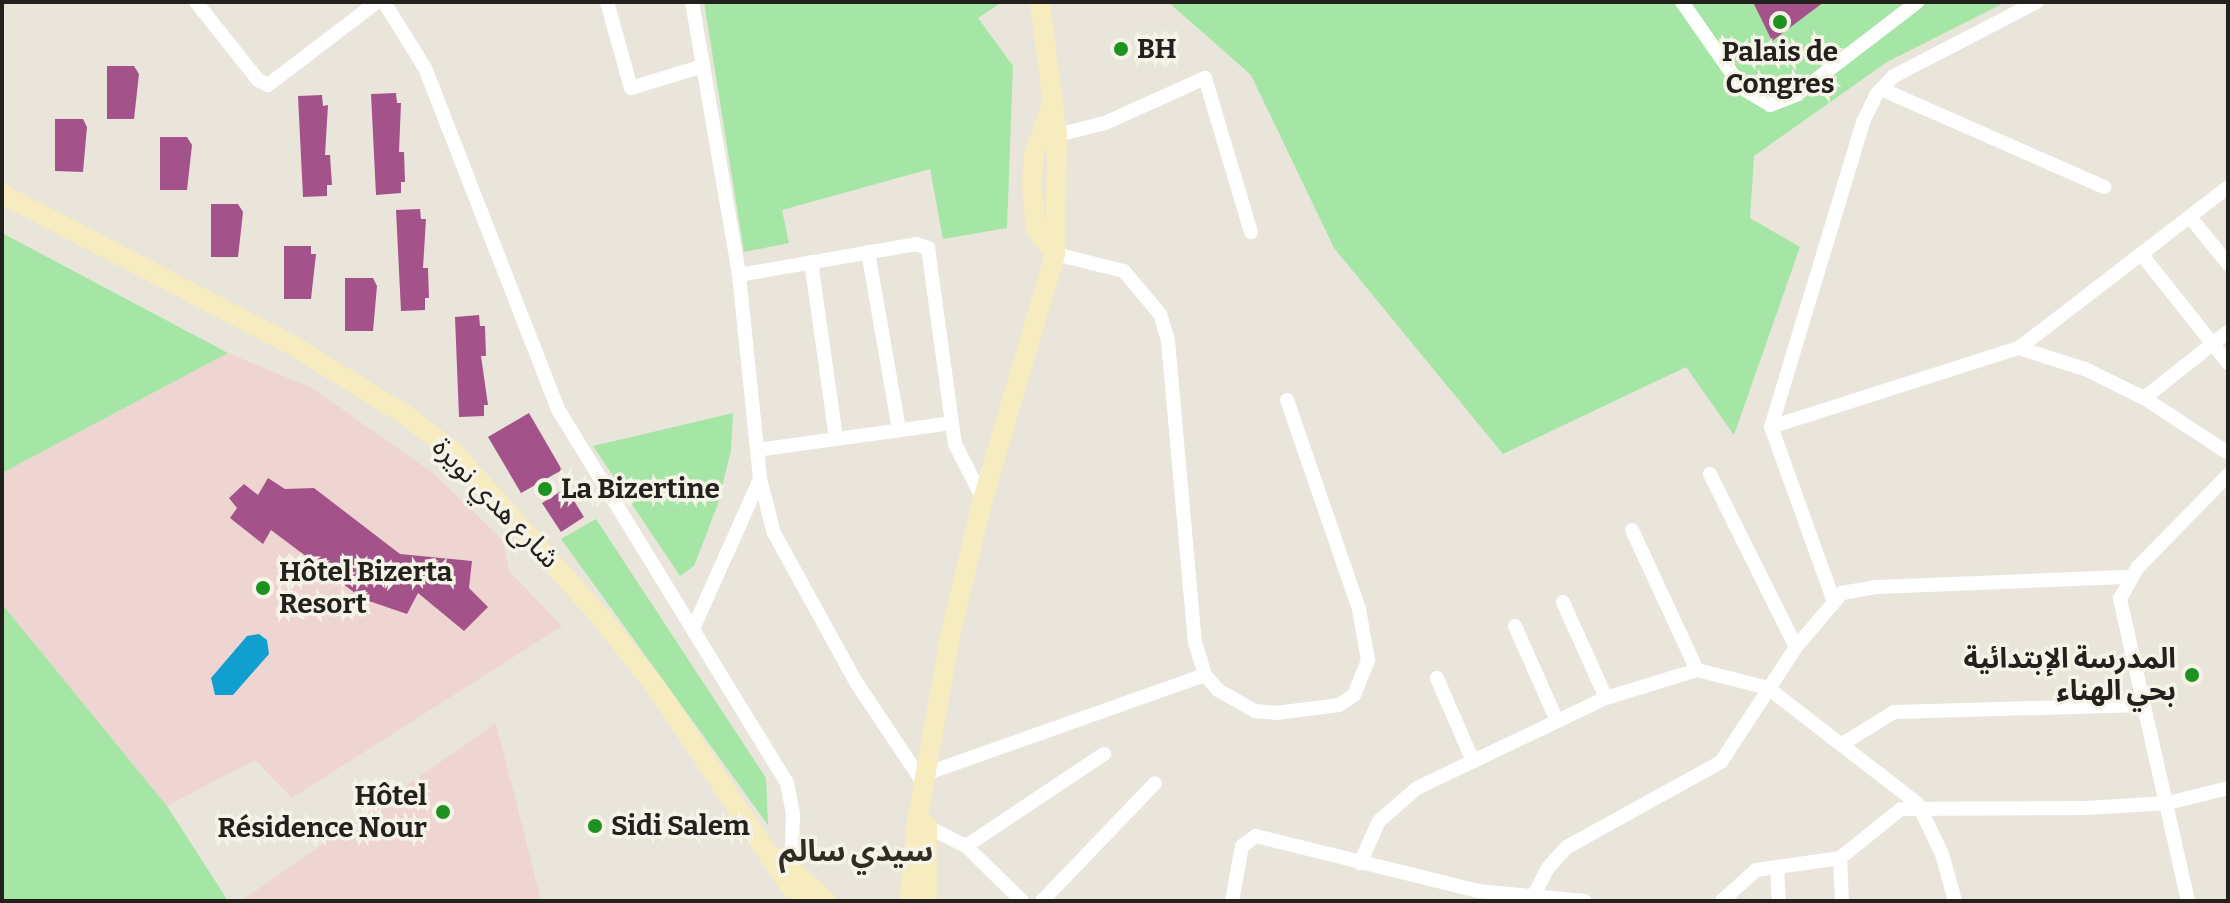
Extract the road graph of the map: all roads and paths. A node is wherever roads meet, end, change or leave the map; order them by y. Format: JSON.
{"nodes":[{"id":1,"x":196,"y":2,"type":"edge"},
{"id":2,"x":377,"y":2,"type":"edge"},
{"id":3,"x":384,"y":2,"type":"edge"},
{"id":4,"x":607,"y":2,"type":"edge"},
{"id":5,"x":692,"y":2,"type":"edge"},
{"id":6,"x":1040,"y":2,"type":"edge"},
{"id":7,"x":1682,"y":2,"type":"edge"},
{"id":8,"x":1917,"y":2,"type":"edge"},
{"id":9,"x":2037,"y":2,"type":"edge"},
{"id":10,"x":700,"y":67,"type":"junction"},
{"id":11,"x":1881,"y":89,"type":"junction"},
{"id":12,"x":1054,"y":101,"type":"junction"},
{"id":13,"x":1057,"y":135,"type":"junction"},
{"id":14,"x":2104,"y":187,"type":"dead end"},
{"id":15,"x":2228,"y":187,"type":"edge"},
{"id":16,"x":2,"y":194,"type":"edge"},
{"id":17,"x":2190,"y":217,"type":"junction"},
{"id":18,"x":1251,"y":232,"type":"dead end"},
{"id":19,"x":868,"y":252,"type":"junction"},
{"id":20,"x":1055,"y":254,"type":"junction"},
{"id":21,"x":2142,"y":255,"type":"junction"},
{"id":22,"x":811,"y":262,"type":"junction"},
{"id":23,"x":2228,"y":264,"type":"edge"},
{"id":24,"x":739,"y":275,"type":"junction"},
{"id":25,"x":2228,"y":332,"type":"edge"},
{"id":26,"x":2213,"y":343,"type":"junction"},
{"id":27,"x":2019,"y":348,"type":"junction"},
{"id":28,"x":2228,"y":363,"type":"edge"},
{"id":29,"x":2144,"y":398,"type":"junction"},
{"id":30,"x":1287,"y":400,"type":"dead end"},
{"id":31,"x":951,"y":423,"type":"junction"},
{"id":32,"x":1771,"y":427,"type":"junction"},
{"id":33,"x":899,"y":429,"type":"junction"},
{"id":34,"x":836,"y":438,"type":"junction"},
{"id":35,"x":757,"y":450,"type":"junction"},
{"id":36,"x":2228,"y":453,"type":"edge"},
{"id":37,"x":1710,"y":474,"type":"dead end"},
{"id":38,"x":2228,"y":475,"type":"edge"},
{"id":39,"x":760,"y":479,"type":"junction"},
{"id":40,"x":983,"y":499,"type":"junction"},
{"id":41,"x":1632,"y":530,"type":"dead end"},
{"id":42,"x":2130,"y":577,"type":"junction"},
{"id":43,"x":1833,"y":599,"type":"junction"},
{"id":44,"x":1563,"y":602,"type":"dead end"},
{"id":45,"x":1515,"y":626,"type":"dead end"},
{"id":46,"x":693,"y":629,"type":"junction"},
{"id":47,"x":1796,"y":647,"type":"junction"},
{"id":48,"x":1697,"y":670,"type":"junction"},
{"id":49,"x":1205,"y":675,"type":"junction"},
{"id":50,"x":1437,"y":678,"type":"dead end"},
{"id":51,"x":1768,"y":688,"type":"junction"},
{"id":52,"x":1606,"y":698,"type":"junction"},
{"id":53,"x":2143,"y":705,"type":"junction"},
{"id":54,"x":1557,"y":721,"type":"junction"},
{"id":55,"x":1844,"y":743,"type":"junction"},
{"id":56,"x":1104,"y":754,"type":"dead end"},
{"id":57,"x":1472,"y":759,"type":"junction"},
{"id":58,"x":1155,"y":783,"type":"dead end"},
{"id":59,"x":926,"y":786,"type":"junction"},
{"id":60,"x":2228,"y":788,"type":"edge"},
{"id":61,"x":2168,"y":803,"type":"junction"},
{"id":62,"x":1921,"y":808,"type":"junction"},
{"id":63,"x":922,"y":824,"type":"junction"},
{"id":64,"x":966,"y":846,"type":"junction"},
{"id":65,"x":1840,"y":858,"type":"junction"},
{"id":66,"x":1360,"y":863,"type":"junction"},
{"id":67,"x":1777,"y":867,"type":"junction"},
{"id":68,"x":806,"y":892,"type":"edge"},
{"id":69,"x":912,"y":899,"type":"edge"},
{"id":70,"x":1532,"y":900,"type":"edge"},
{"id":71,"x":1022,"y":901,"type":"edge"},
{"id":72,"x":1042,"y":901,"type":"edge"},
{"id":73,"x":1232,"y":901,"type":"edge"},
{"id":74,"x":1585,"y":901,"type":"edge"},
{"id":75,"x":1722,"y":901,"type":"edge"},
{"id":76,"x":1779,"y":901,"type":"edge"},
{"id":77,"x":1842,"y":901,"type":"edge"},
{"id":78,"x":1955,"y":901,"type":"edge"},
{"id":79,"x":2188,"y":901,"type":"edge"}],
"edges":[{"from":1,"to":2,"type":"street"},
{"from":3,"to":46,"type":"street"},
{"from":4,"to":10,"type":"street"},
{"from":5,"to":10,"type":"street"},
{"from":6,"to":12,"type":"main road"},
{"from":7,"to":8,"type":"street"},
{"from":9,"to":11,"type":"street"},
{"from":10,"to":24,"type":"street"},
{"from":11,"to":14,"type":"street"},
{"from":11,"to":32,"type":"street"},
{"from":12,"to":13,"type":"main road"},
{"from":12,"to":20,"type":"main road"},
{"from":13,"to":18,"type":"street"},
{"from":13,"to":20,"type":"main road"},
{"from":15,"to":17,"type":"street"},
{"from":16,"to":68,"type":"main road","name":"شارع هدي نويرة"},
{"from":17,"to":21,"type":"street"},
{"from":17,"to":23,"type":"street"},
{"from":19,"to":22,"type":"street"},
{"from":19,"to":31,"type":"street"},
{"from":19,"to":33,"type":"street"},
{"from":20,"to":40,"type":"main road"},
{"from":20,"to":49,"type":"street"},
{"from":21,"to":26,"type":"street"},
{"from":21,"to":27,"type":"street"},
{"from":22,"to":24,"type":"street"},
{"from":22,"to":34,"type":"street"},
{"from":24,"to":35,"type":"street"},
{"from":25,"to":26,"type":"street"},
{"from":26,"to":28,"type":"street"},
{"from":26,"to":29,"type":"street"},
{"from":27,"to":29,"type":"street"},
{"from":27,"to":32,"type":"street"},
{"from":29,"to":36,"type":"street"},
{"from":30,"to":49,"type":"street"},
{"from":31,"to":33,"type":"street"},
{"from":31,"to":40,"type":"street"},
{"from":32,"to":43,"type":"street"},
{"from":33,"to":34,"type":"street"},
{"from":34,"to":35,"type":"street"},
{"from":35,"to":39,"type":"street"},
{"from":37,"to":47,"type":"street"},
{"from":38,"to":42,"type":"street"},
{"from":39,"to":46,"type":"street"},
{"from":39,"to":59,"type":"street"},
{"from":40,"to":59,"type":"main road"},
{"from":41,"to":48,"type":"street"},
{"from":42,"to":43,"type":"street"},
{"from":42,"to":53,"type":"street"},
{"from":43,"to":47,"type":"street"},
{"from":44,"to":52,"type":"street"},
{"from":45,"to":54,"type":"street"},
{"from":46,"to":68,"type":"street"},
{"from":47,"to":51,"type":"street"},
{"from":48,"to":51,"type":"street"},
{"from":48,"to":52,"type":"street"},
{"from":49,"to":59,"type":"street"},
{"from":50,"to":57,"type":"street"},
{"from":51,"to":55,"type":"street"},
{"from":51,"to":70,"type":"street"},
{"from":52,"to":54,"type":"street"},
{"from":53,"to":55,"type":"street"},
{"from":53,"to":61,"type":"street"},
{"from":54,"to":57,"type":"street"},
{"from":55,"to":62,"type":"street"},
{"from":56,"to":64,"type":"street"},
{"from":57,"to":66,"type":"street"},
{"from":58,"to":72,"type":"street"},
{"from":59,"to":63,"type":"main road"},
{"from":60,"to":61,"type":"street"},
{"from":61,"to":62,"type":"street"},
{"from":61,"to":79,"type":"street"},
{"from":62,"to":65,"type":"street"},
{"from":62,"to":78,"type":"street"},
{"from":63,"to":64,"type":"street"},
{"from":63,"to":69,"type":"main road"},
{"from":64,"to":71,"type":"street"},
{"from":65,"to":67,"type":"street"},
{"from":65,"to":77,"type":"street"},
{"from":66,"to":70,"type":"street"},
{"from":66,"to":73,"type":"street"},
{"from":67,"to":75,"type":"street"},
{"from":67,"to":76,"type":"street"},
{"from":70,"to":74,"type":"street"}]}
